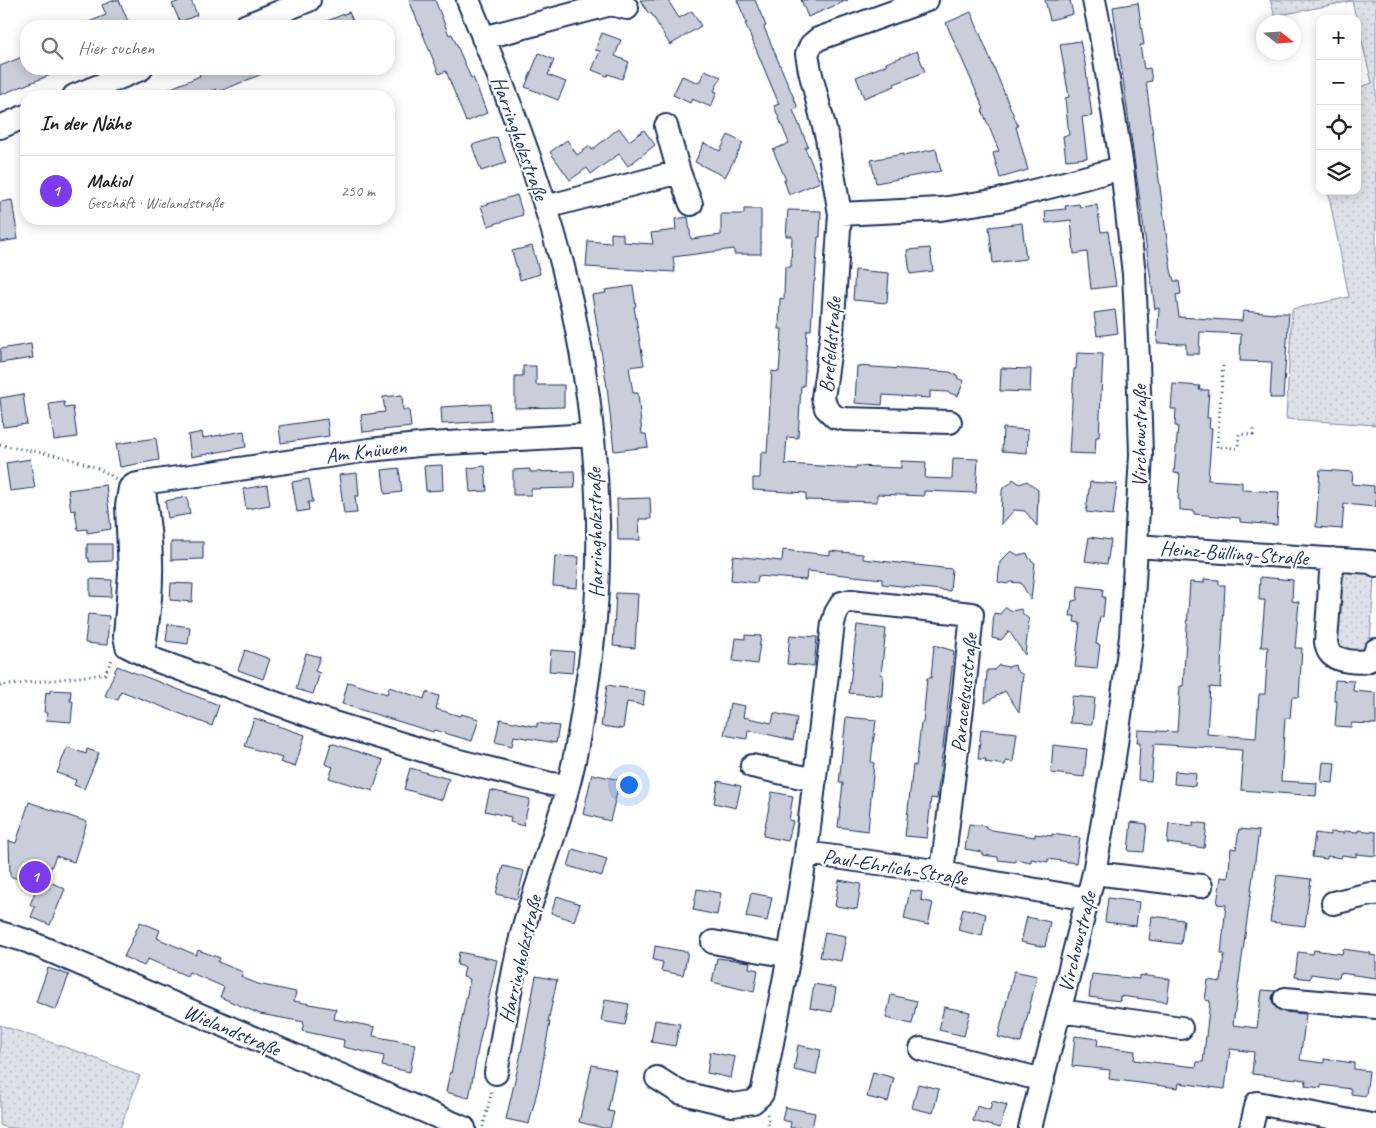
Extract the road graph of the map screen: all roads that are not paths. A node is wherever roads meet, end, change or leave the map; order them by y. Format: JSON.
{"nodes":[{"id":1,"x":309,"y":0,"type":"edge"},
{"id":2,"x":468,"y":0,"type":"edge"},
{"id":3,"x":927,"y":0,"type":"edge"},
{"id":4,"x":1094,"y":0,"type":"edge"},
{"id":5,"x":627,"y":8,"type":"dead end"},
{"id":6,"x":260,"y":20,"type":"edge"},
{"id":7,"x":483,"y":38,"type":"junction"},
{"id":8,"x":127,"y":75,"type":"edge"},
{"id":9,"x":89,"y":90,"type":"edge"},
{"id":10,"x":20,"y":119,"type":"edge"},
{"id":11,"x":666,"y":126,"type":"dead end"},
{"id":12,"x":0,"y":127,"type":"edge"},
{"id":13,"x":1122,"y":168,"type":"junction"},
{"id":14,"x":679,"y":172,"type":"junction"},
{"id":15,"x":692,"y":204,"type":"dead end"},
{"id":16,"x":546,"y":207,"type":"junction"},
{"id":17,"x":840,"y":214,"type":"junction"},
{"id":18,"x":950,"y":422,"type":"dead end"},
{"id":19,"x":592,"y":435,"type":"junction"},
{"id":20,"x":1136,"y":546,"type":"junction"},
{"id":21,"x":1332,"y":560,"type":"junction"},
{"id":22,"x":1376,"y":565,"type":"edge"},
{"id":23,"x":1376,"y":650,"type":"edge"},
{"id":24,"x":752,"y":766,"type":"dead end"},
{"id":25,"x":815,"y":780,"type":"junction"},
{"id":26,"x":568,"y":786,"type":"junction"},
{"id":27,"x":806,"y":853,"type":"junction"},
{"id":28,"x":942,"y":872,"type":"junction"},
{"id":29,"x":1094,"y":872,"type":"junction"},
{"id":30,"x":1201,"y":886,"type":"dead end"},
{"id":31,"x":1376,"y":894,"type":"edge"},
{"id":32,"x":1088,"y":899,"type":"junction"},
{"id":33,"x":1333,"y":903,"type":"dead end"},
{"id":34,"x":0,"y":933,"type":"edge"},
{"id":35,"x":713,"y":942,"type":"dead end"},
{"id":36,"x":789,"y":956,"type":"junction"},
{"id":37,"x":1285,"y":999,"type":"dead end"},
{"id":38,"x":1376,"y":1007,"type":"edge"},
{"id":39,"x":1060,"y":1012,"type":"junction"},
{"id":40,"x":1181,"y":1028,"type":"dead end"},
{"id":41,"x":921,"y":1049,"type":"dead end"},
{"id":42,"x":496,"y":1073,"type":"road end"},
{"id":43,"x":657,"y":1078,"type":"dead end"},
{"id":44,"x":1043,"y":1080,"type":"junction"},
{"id":45,"x":1376,"y":1126,"type":"edge"},
{"id":46,"x":464,"y":1128,"type":"edge"},
{"id":47,"x":1030,"y":1128,"type":"edge"},
{"id":48,"x":1251,"y":1128,"type":"edge"}],
"edges":[{"from":1,"to":6,"type":"street"},
{"from":2,"to":7,"type":"street","name":"Harringholzstraße"},
{"from":3,"to":17,"type":"street","name":"Brefeldstraße"},
{"from":4,"to":13,"type":"street","name":"Virchowstraße"},
{"from":5,"to":7,"type":"street"},
{"from":7,"to":16,"type":"street","name":"Harringholzstraße"},
{"from":8,"to":9,"type":"street"},
{"from":10,"to":12,"type":"street"},
{"from":11,"to":14,"type":"street"},
{"from":13,"to":17,"type":"street"},
{"from":13,"to":20,"type":"street","name":"Virchowstraße"},
{"from":14,"to":15,"type":"street"},
{"from":14,"to":16,"type":"street"},
{"from":16,"to":19,"type":"street","name":"Harringholzstraße"},
{"from":17,"to":18,"type":"street","name":"Brefeldstraße"},
{"from":19,"to":26,"type":"street","name":"Harringholzstraße"},
{"from":19,"to":26,"type":"street","name":"Am Knüwen"},
{"from":20,"to":21,"type":"street","name":"Heinz-Bülling-Straße"},
{"from":20,"to":29,"type":"street","name":"Virchowstraße"},
{"from":21,"to":22,"type":"street","name":"Heinz-Bülling-Straße"},
{"from":21,"to":23,"type":"street","name":"Heinz-Bülling-Straße"},
{"from":24,"to":25,"type":"street"},
{"from":25,"to":27,"type":"street","name":"Paracelsusstraße"},
{"from":25,"to":28,"type":"street","name":"Paracelsusstraße"},
{"from":26,"to":42,"type":"street","name":"Harringholzstraße"},
{"from":27,"to":28,"type":"street","name":"Paul-Ehrlich-Straße"},
{"from":27,"to":36,"type":"street","name":"Paul-Ehrlich-Straße"},
{"from":28,"to":32,"type":"street","name":"Paul-Ehrlich-Straße"},
{"from":29,"to":30,"type":"street","name":"Virchowstraße"},
{"from":29,"to":32,"type":"street","name":"Virchowstraße"},
{"from":31,"to":33,"type":"street"},
{"from":32,"to":39,"type":"street","name":"Virchowstraße"},
{"from":34,"to":46,"type":"street","name":"Wielandstraße"},
{"from":35,"to":36,"type":"street"},
{"from":36,"to":43,"type":"street","name":"Paul-Ehrlich-Straße"},
{"from":37,"to":38,"type":"street"},
{"from":39,"to":40,"type":"street","name":"Virchowstraße"},
{"from":39,"to":44,"type":"street","name":"Virchowstraße"},
{"from":41,"to":44,"type":"street"},
{"from":44,"to":47,"type":"street","name":"Virchowstraße"},
{"from":45,"to":48,"type":"street"}]}
